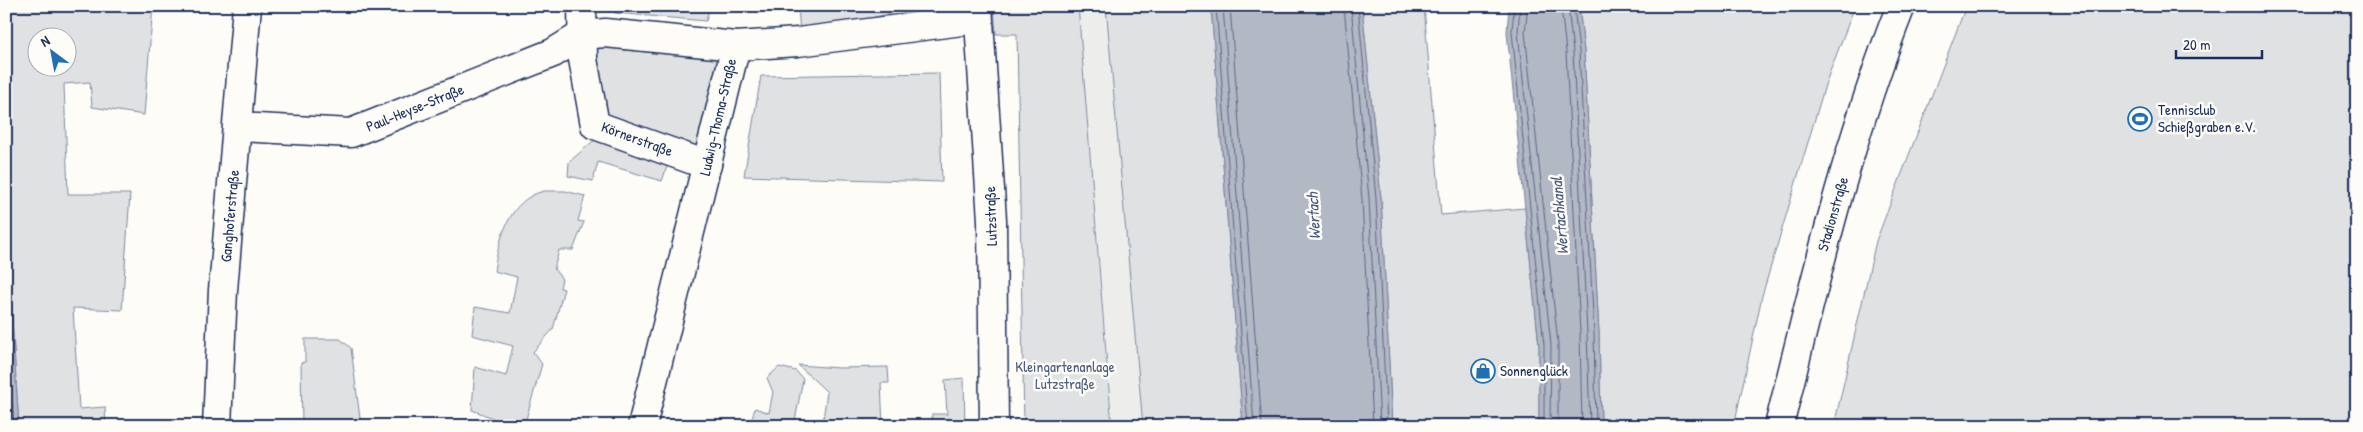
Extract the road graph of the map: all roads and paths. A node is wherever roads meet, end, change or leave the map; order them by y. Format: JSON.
{"nodes":[{"id":1,"x":247,"y":6,"type":"edge"},
{"id":2,"x":582,"y":6,"type":"edge"},
{"id":3,"x":1902,"y":6,"type":"edge"},
{"id":4,"x":978,"y":13,"type":"edge"},
{"id":5,"x":582,"y":35,"type":"junction"},
{"id":6,"x":736,"y":46,"type":"junction"},
{"id":7,"x":238,"y":127,"type":"junction"},
{"id":8,"x":707,"y":165,"type":"junction"},
{"id":9,"x":217,"y":426,"type":"edge"},
{"id":10,"x":642,"y":426,"type":"edge"},
{"id":11,"x":994,"y":426,"type":"edge"},
{"id":12,"x":1779,"y":426,"type":"edge"}],
"edges":[{"from":1,"to":7,"type":"street","name":"Ganghoferstraße"},
{"from":2,"to":5,"type":"street","name":"Körnerstraße"},
{"from":3,"to":12,"type":"street","name":"Stadionstraße"},
{"from":4,"to":6,"type":"street","name":"Ludwig-Thoma-Straße"},
{"from":4,"to":11,"type":"street","name":"Lutzstraße"},
{"from":5,"to":6,"type":"street"},
{"from":5,"to":7,"type":"street","name":"Paul-Heyse-Straße"},
{"from":5,"to":8,"type":"street","name":"Körnerstraße"},
{"from":6,"to":8,"type":"street","name":"Ludwig-Thoma-Straße"},
{"from":7,"to":9,"type":"street","name":"Ganghoferstraße"},
{"from":8,"to":10,"type":"street","name":"Ludwig-Thoma-Straße"}]}
